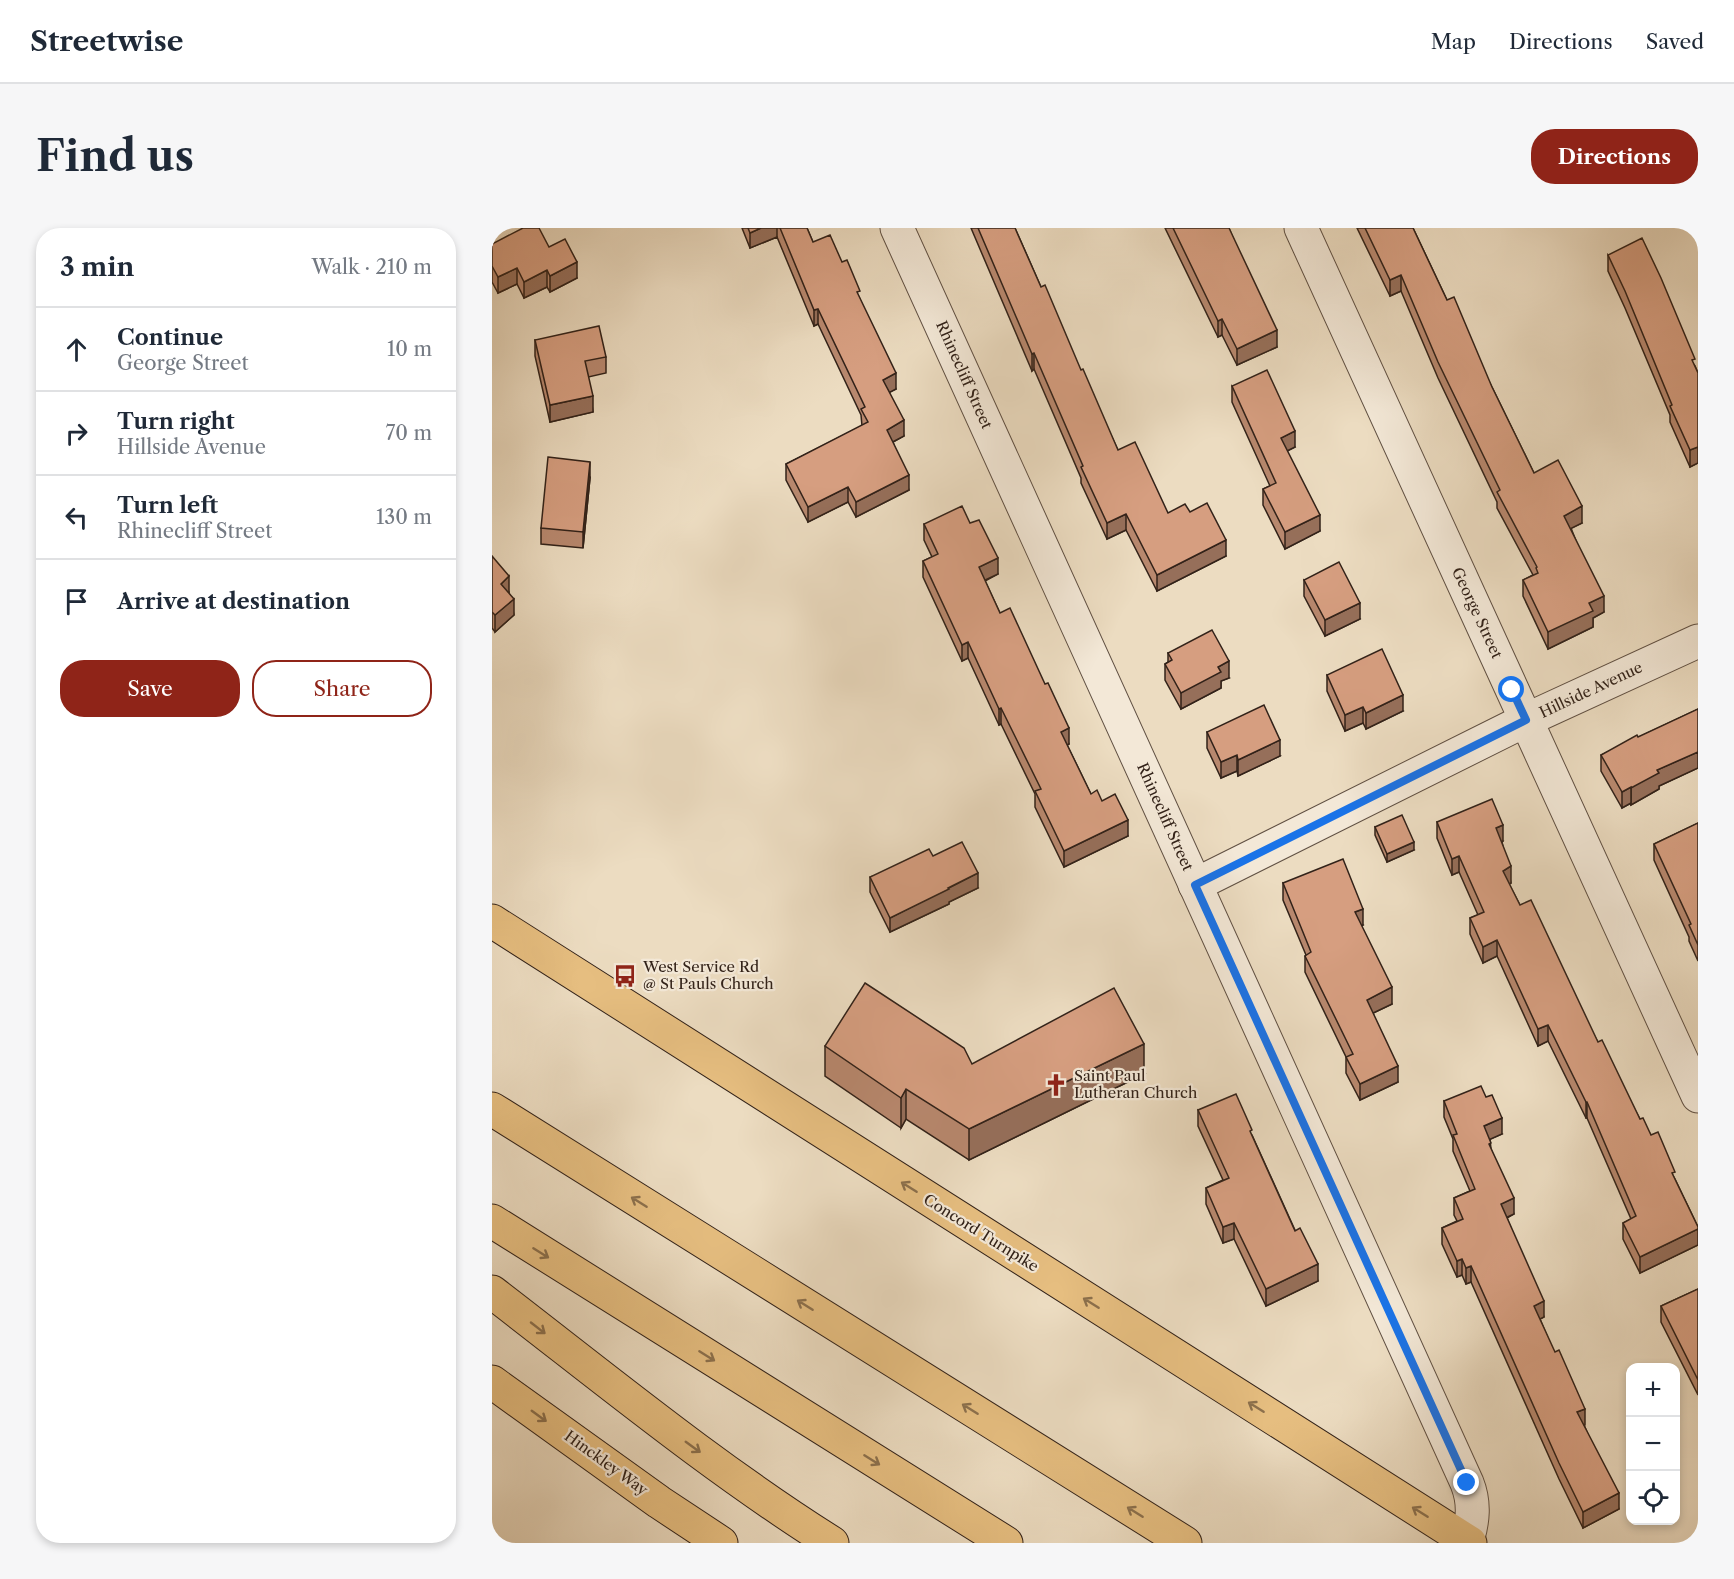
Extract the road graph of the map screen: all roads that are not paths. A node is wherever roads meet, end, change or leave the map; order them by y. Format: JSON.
{"nodes":[{"id":1,"x":897,"y":228,"type":"edge"},
{"id":2,"x":1301,"y":228,"type":"edge"},
{"id":3,"x":1698,"y":641,"type":"edge"},
{"id":4,"x":1526,"y":720,"type":"junction"},
{"id":5,"x":1195,"y":885,"type":"junction"},
{"id":6,"x":492,"y":921,"type":"edge"},
{"id":7,"x":492,"y":1089,"type":"edge"},
{"id":8,"x":1698,"y":1096,"type":"edge"},
{"id":9,"x":492,"y":1108,"type":"edge"},
{"id":10,"x":550,"y":1146,"type":"junction"},
{"id":11,"x":492,"y":1221,"type":"edge"},
{"id":12,"x":492,"y":1292,"type":"edge"},
{"id":13,"x":492,"y":1382,"type":"edge"},
{"id":14,"x":1469,"y":1542,"type":"edge"},
{"id":15,"x":721,"y":1543,"type":"edge"},
{"id":16,"x":832,"y":1543,"type":"edge"},
{"id":17,"x":1005,"y":1543,"type":"edge"},
{"id":18,"x":1185,"y":1543,"type":"edge"}],
"edges":[{"from":1,"to":5,"type":"street","name":"Rhinecliff Street"},
{"from":2,"to":4,"type":"street","name":"George Street"},
{"from":3,"to":4,"type":"street","name":"Hillside Avenue"},
{"from":4,"to":5,"type":"street","name":"Hillside Avenue"},
{"from":4,"to":8,"type":"street","name":"George Street"},
{"from":5,"to":14,"type":"street","name":"Rhinecliff Street"},
{"from":14,"to":6,"type":"main road","name":"Concord Turnpike","one_way":true},
{"from":7,"to":10,"type":"main road"},
{"from":9,"to":10,"type":"main road"},
{"from":18,"to":10,"type":"main road","one_way":true},
{"from":11,"to":17,"type":"main road","one_way":true},
{"from":12,"to":16,"type":"main road","one_way":true},
{"from":13,"to":15,"type":"main road","name":"Hinckley Way","one_way":true}]}
